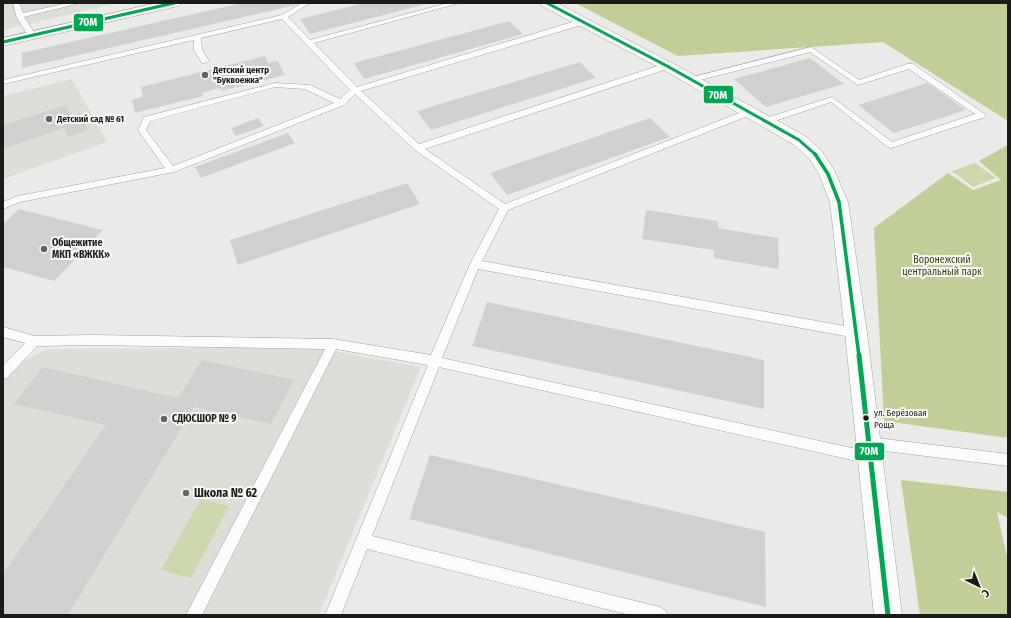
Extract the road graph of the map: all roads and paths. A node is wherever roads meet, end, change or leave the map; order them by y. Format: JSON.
{"nodes":[{"id":1,"x":16,"y":3,"type":"edge"},
{"id":2,"x":77,"y":3,"type":"edge"},
{"id":3,"x":174,"y":3,"type":"edge"},
{"id":4,"x":307,"y":3,"type":"edge"},
{"id":5,"x":456,"y":3,"type":"edge"},
{"id":6,"x":547,"y":3,"type":"edge"},
{"id":7,"x":20,"y":16,"type":"junction"},
{"id":8,"x":284,"y":17,"type":"junction"},
{"id":9,"x":582,"y":22,"type":"junction"},
{"id":10,"x":32,"y":35,"type":"junction"},
{"id":11,"x":197,"y":37,"type":"junction"},
{"id":12,"x":7,"y":39,"type":"edge"},
{"id":13,"x":310,"y":42,"type":"junction"},
{"id":14,"x":205,"y":61,"type":"dead end"},
{"id":15,"x":667,"y":66,"type":"junction"},
{"id":16,"x":692,"y":80,"type":"junction"},
{"id":17,"x":3,"y":82,"type":"edge"},
{"id":18,"x":355,"y":90,"type":"junction"},
{"id":19,"x":341,"y":103,"type":"junction"},
{"id":20,"x":750,"y":112,"type":"junction"},
{"id":21,"x":766,"y":121,"type":"junction"},
{"id":22,"x":418,"y":148,"type":"junction"},
{"id":23,"x":171,"y":170,"type":"junction"},
{"id":24,"x":3,"y":206,"type":"edge"},
{"id":25,"x":504,"y":208,"type":"junction"},
{"id":26,"x":475,"y":264,"type":"junction"},
{"id":27,"x":3,"y":332,"type":"edge"},
{"id":28,"x":856,"y":333,"type":"junction"},
{"id":29,"x":34,"y":341,"type":"junction"},
{"id":30,"x":333,"y":344,"type":"junction"},
{"id":31,"x":434,"y":360,"type":"junction"},
{"id":32,"x":3,"y":374,"type":"edge"},
{"id":33,"x":869,"y":450,"type":"junction"},
{"id":34,"x":1008,"y":460,"type":"edge"},
{"id":35,"x":362,"y":541,"type":"junction"},
{"id":36,"x":194,"y":615,"type":"edge"},
{"id":37,"x":333,"y":615,"type":"edge"},
{"id":38,"x":660,"y":615,"type":"edge"},
{"id":39,"x":888,"y":615,"type":"edge"}],
"edges":[{"from":1,"to":7,"type":"lane"},
{"from":2,"to":7,"type":"lane"},
{"from":3,"to":10,"type":"street"},
{"from":4,"to":8,"type":"lane"},
{"from":5,"to":13,"type":"lane"},
{"from":6,"to":9,"type":"street"},
{"from":7,"to":10,"type":"lane"},
{"from":8,"to":11,"type":"lane"},
{"from":8,"to":13,"type":"lane"},
{"from":9,"to":15,"type":"street"},
{"from":9,"to":18,"type":"lane"},
{"from":10,"to":12,"type":"street"},
{"from":11,"to":14,"type":"lane"},
{"from":11,"to":17,"type":"lane"},
{"from":13,"to":18,"type":"lane"},
{"from":15,"to":16,"type":"street"},
{"from":15,"to":22,"type":"lane"},
{"from":16,"to":20,"type":"street"},
{"from":16,"to":21,"type":"lane"},
{"from":18,"to":19,"type":"lane"},
{"from":18,"to":22,"type":"lane"},
{"from":19,"to":23,"type":"lane"},
{"from":19,"to":23,"type":"lane"},
{"from":20,"to":21,"type":"street"},
{"from":20,"to":25,"type":"lane"},
{"from":21,"to":28,"type":"street"},
{"from":22,"to":25,"type":"lane"},
{"from":23,"to":24,"type":"lane"},
{"from":25,"to":26,"type":"lane"},
{"from":26,"to":28,"type":"lane"},
{"from":26,"to":31,"type":"lane"},
{"from":27,"to":29,"type":"lane"},
{"from":28,"to":33,"type":"street"},
{"from":29,"to":30,"type":"lane"},
{"from":29,"to":32,"type":"lane"},
{"from":30,"to":31,"type":"lane"},
{"from":30,"to":36,"type":"lane"},
{"from":31,"to":33,"type":"lane"},
{"from":31,"to":35,"type":"lane"},
{"from":33,"to":34,"type":"lane"},
{"from":33,"to":39,"type":"street"},
{"from":35,"to":37,"type":"lane"},
{"from":35,"to":38,"type":"lane"}]}
